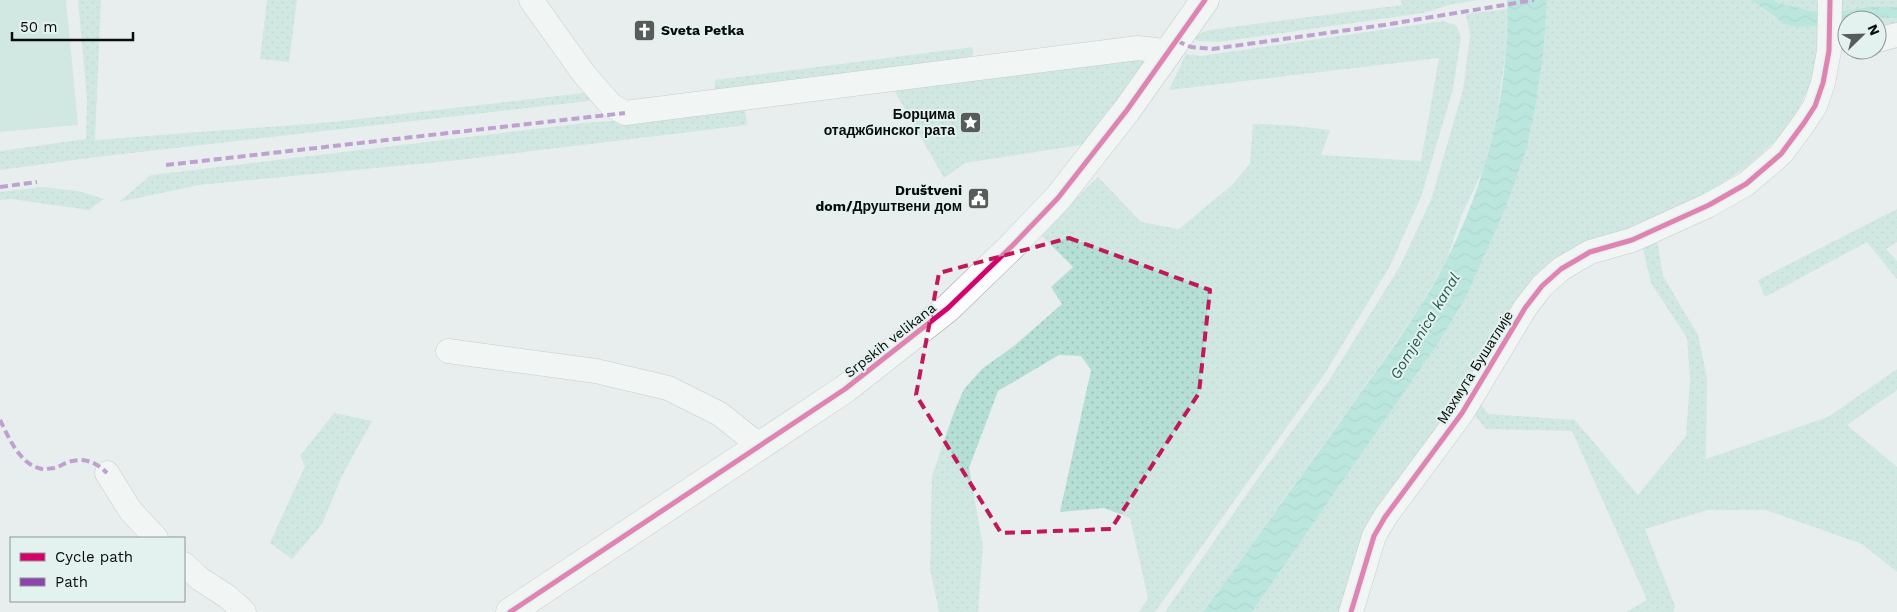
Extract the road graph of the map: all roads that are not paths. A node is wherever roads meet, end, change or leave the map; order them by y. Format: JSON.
{"nodes":[{"id":1,"x":531,"y":0,"type":"edge"},
{"id":2,"x":1830,"y":0,"type":"edge"},
{"id":3,"x":1199,"y":1,"type":"edge"},
{"id":4,"x":1835,"y":45,"type":"edge"},
{"id":5,"x":1168,"y":54,"type":"junction"},
{"id":6,"x":448,"y":351,"type":"dead end"},
{"id":7,"x":760,"y":447,"type":"junction"},
{"id":8,"x":107,"y":473,"type":"dead end"},
{"id":9,"x":155,"y":537,"type":"edge"},
{"id":10,"x":185,"y":565,"type":"edge"},
{"id":11,"x":244,"y":612,"type":"edge"},
{"id":12,"x":510,"y":612,"type":"edge"},
{"id":13,"x":1351,"y":612,"type":"edge"}],
"edges":[{"from":1,"to":5,"type":"street"},
{"from":2,"to":4,"type":"street","name":"Махмута Бушатлије"},
{"from":3,"to":5,"type":"main road","name":"Srpskih velikana"},
{"from":4,"to":13,"type":"street","name":"Махмута Бушатлије"},
{"from":5,"to":7,"type":"main road","name":"Srpskih velikana"},
{"from":6,"to":7,"type":"street"},
{"from":7,"to":12,"type":"main road","name":"Srpskih velikana"},
{"from":8,"to":9,"type":"street"},
{"from":10,"to":11,"type":"street"}]}
